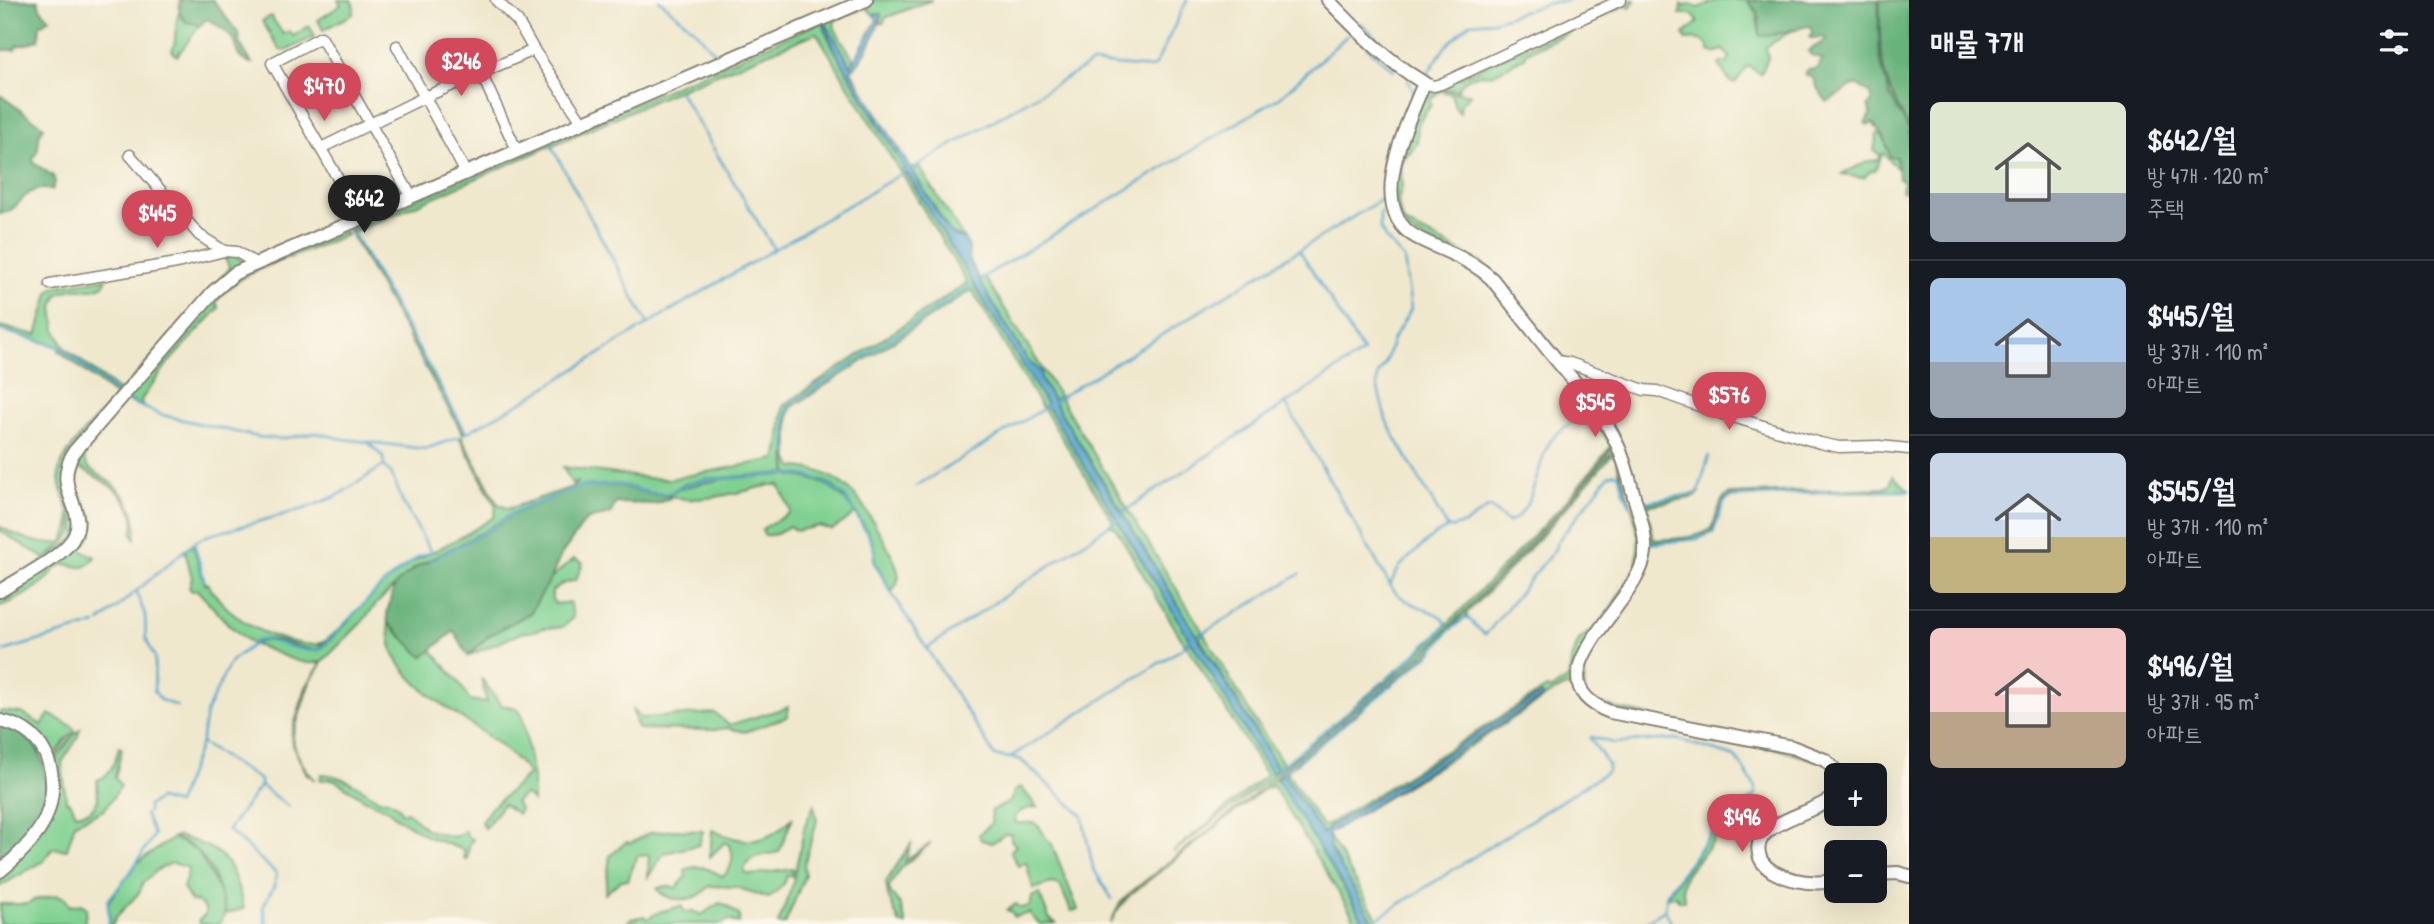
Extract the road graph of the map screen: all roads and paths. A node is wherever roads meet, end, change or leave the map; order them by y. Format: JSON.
{"nodes":[{"id":1,"x":496,"y":0,"type":"edge"},
{"id":2,"x":866,"y":0,"type":"edge"},
{"id":3,"x":1328,"y":0,"type":"edge"},
{"id":4,"x":1621,"y":0,"type":"edge"},
{"id":5,"x":397,"y":46,"type":"dead end"},
{"id":6,"x":534,"y":50,"type":"junction"},
{"id":7,"x":481,"y":73,"type":"junction"},
{"id":8,"x":1424,"y":83,"type":"junction"},
{"id":9,"x":425,"y":97,"type":"junction"},
{"id":10,"x":371,"y":122,"type":"junction"},
{"id":11,"x":583,"y":122,"type":"junction"},
{"id":12,"x":321,"y":148,"type":"junction"},
{"id":13,"x":517,"y":150,"type":"junction"},
{"id":14,"x":130,"y":155,"type":"dead end"},
{"id":15,"x":466,"y":173,"type":"junction"},
{"id":16,"x":411,"y":196,"type":"junction"},
{"id":17,"x":361,"y":219,"type":"junction"},
{"id":18,"x":224,"y":251,"type":"junction"},
{"id":19,"x":255,"y":262,"type":"junction"},
{"id":20,"x":50,"y":284,"type":"dead end"},
{"id":21,"x":1558,"y":362,"type":"junction"},
{"id":22,"x":1909,"y":449,"type":"edge"},
{"id":23,"x":0,"y":591,"type":"edge"},
{"id":24,"x":0,"y":721,"type":"edge"},
{"id":25,"x":1828,"y":763,"type":"edge"},
{"id":26,"x":1824,"y":804,"type":"edge"},
{"id":27,"x":0,"y":871,"type":"edge"},
{"id":28,"x":1887,"y":873,"type":"edge"},
{"id":29,"x":1909,"y":876,"type":"edge"},
{"id":30,"x":1824,"y":882,"type":"edge"}],
"edges":[{"from":1,"to":6,"type":"street"},
{"from":2,"to":11,"type":"street"},
{"from":3,"to":8,"type":"street"},
{"from":4,"to":8,"type":"street"},
{"from":5,"to":9,"type":"street"},
{"from":6,"to":7,"type":"street"},
{"from":6,"to":11,"type":"street"},
{"from":7,"to":9,"type":"street"},
{"from":7,"to":13,"type":"street"},
{"from":8,"to":21,"type":"street"},
{"from":9,"to":10,"type":"street"},
{"from":9,"to":15,"type":"street"},
{"from":10,"to":12,"type":"street"},
{"from":10,"to":12,"type":"street"},
{"from":10,"to":16,"type":"street"},
{"from":11,"to":13,"type":"street"},
{"from":12,"to":17,"type":"street"},
{"from":13,"to":15,"type":"street"},
{"from":14,"to":18,"type":"street"},
{"from":15,"to":16,"type":"street"},
{"from":16,"to":17,"type":"street"},
{"from":17,"to":19,"type":"street"},
{"from":18,"to":19,"type":"street"},
{"from":18,"to":20,"type":"street"},
{"from":19,"to":23,"type":"street"},
{"from":21,"to":22,"type":"street"},
{"from":21,"to":25,"type":"street"},
{"from":24,"to":27,"type":"street"},
{"from":26,"to":30,"type":"street"},
{"from":28,"to":29,"type":"street"}]}
